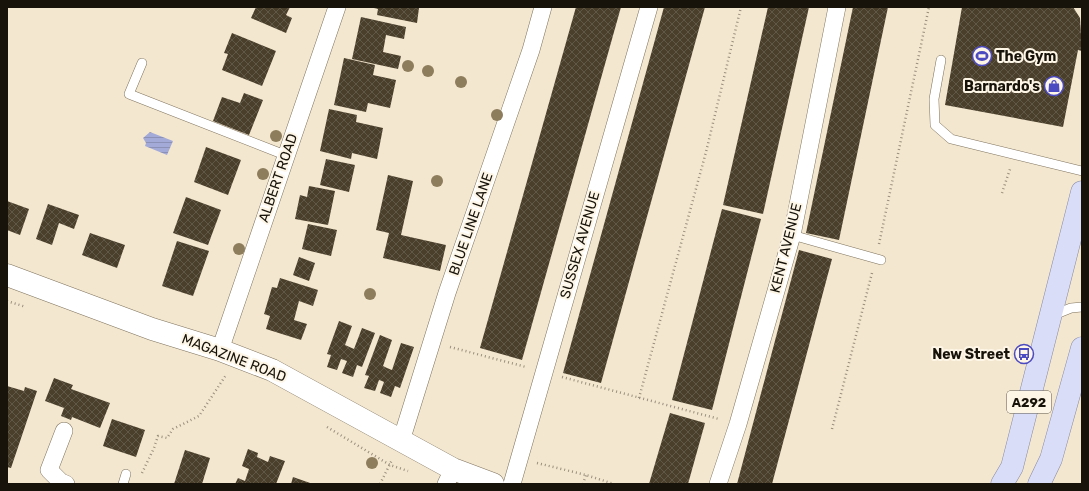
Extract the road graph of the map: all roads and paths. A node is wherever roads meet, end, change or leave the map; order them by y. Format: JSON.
{"nodes":[{"id":1,"x":337,"y":7,"type":"edge"},
{"id":2,"x":543,"y":7,"type":"edge"},
{"id":3,"x":648,"y":7,"type":"edge"},
{"id":4,"x":741,"y":7,"type":"edge"},
{"id":5,"x":837,"y":7,"type":"edge"},
{"id":6,"x":929,"y":7,"type":"edge"},
{"id":7,"x":941,"y":60,"type":"dead end"},
{"id":8,"x":142,"y":63,"type":"dead end"},
{"id":9,"x":285,"y":155,"type":"junction"},
{"id":10,"x":1014,"y":155,"type":"junction"},
{"id":11,"x":1082,"y":172,"type":"edge"},
{"id":12,"x":1082,"y":192,"type":"edge"},
{"id":13,"x":1002,"y":193,"type":"dead end"},
{"id":14,"x":792,"y":235,"type":"junction"},
{"id":15,"x":878,"y":259,"type":"junction"},
{"id":16,"x":7,"y":275,"type":"edge"},
{"id":17,"x":7,"y":301,"type":"edge"},
{"id":18,"x":1082,"y":307,"type":"edge"},
{"id":19,"x":29,"y":308,"type":"dead end"},
{"id":20,"x":1050,"y":317,"type":"junction"},
{"id":21,"x":432,"y":342,"type":"junction"},
{"id":22,"x":220,"y":350,"type":"junction"},
{"id":23,"x":1081,"y":354,"type":"edge"},
{"id":24,"x":544,"y":371,"type":"junction"},
{"id":25,"x":219,"y":373,"type":"dead end"},
{"id":26,"x":226,"y":376,"type":"junction"},
{"id":27,"x":233,"y":378,"type":"dead end"},
{"id":28,"x":639,"y":398,"type":"junction"},
{"id":29,"x":322,"y":424,"type":"dead end"},
{"id":30,"x":738,"y":424,"type":"junction"},
{"id":31,"x":832,"y":429,"type":"dead end"},
{"id":32,"x":64,"y":431,"type":"dead end"},
{"id":33,"x":401,"y":441,"type":"junction"},
{"id":34,"x":520,"y":459,"type":"junction"},
{"id":35,"x":390,"y":465,"type":"junction"},
{"id":36,"x":413,"y":473,"type":"dead end"},
{"id":37,"x":126,"y":474,"type":"joint"},
{"id":38,"x":586,"y":475,"type":"junction"},
{"id":39,"x":450,"y":477,"type":"edge"},
{"id":40,"x":66,"y":484,"type":"edge"},
{"id":41,"x":123,"y":484,"type":"edge"},
{"id":42,"x":380,"y":484,"type":"edge"},
{"id":43,"x":493,"y":484,"type":"edge"},
{"id":44,"x":512,"y":484,"type":"edge"},
{"id":45,"x":583,"y":484,"type":"edge"},
{"id":46,"x":614,"y":484,"type":"edge"},
{"id":47,"x":718,"y":484,"type":"edge"},
{"id":48,"x":1002,"y":484,"type":"edge"},
{"id":49,"x":1039,"y":484,"type":"edge"}],
"edges":[{"from":1,"to":9,"type":"street","name":"ALBERT ROAD"},
{"from":2,"to":21,"type":"street","name":"BLUE LINE LANE"},
{"from":3,"to":24,"type":"street","name":"SUSSEX AVENUE"},
{"from":4,"to":28,"type":"path"},
{"from":5,"to":14,"type":"street","name":"KENT AVENUE"},
{"from":6,"to":15,"type":"path"},
{"from":7,"to":10,"type":"lane"},
{"from":8,"to":9,"type":"lane"},
{"from":9,"to":22,"type":"street","name":"ALBERT ROAD"},
{"from":10,"to":11,"type":"lane"},
{"from":10,"to":13,"type":"path"},
{"from":12,"to":20,"type":"main road","number":"A292"},
{"from":14,"to":15,"type":"lane"},
{"from":14,"to":30,"type":"street","name":"KENT AVENUE"},
{"from":15,"to":31,"type":"path"},
{"from":16,"to":22,"type":"street","name":"MAGAZINE ROAD"},
{"from":17,"to":19,"type":"path"},
{"from":18,"to":20,"type":"lane"},
{"from":20,"to":48,"type":"main road","number":"A292"},
{"from":21,"to":24,"type":"path"},
{"from":21,"to":33,"type":"street","name":"BLUE LINE LANE"},
{"from":22,"to":33,"type":"street","name":"MAGAZINE ROAD"},
{"from":23,"to":49,"type":"main road","number":"A292"},
{"from":24,"to":28,"type":"path"},
{"from":24,"to":34,"type":"street","name":"SUSSEX AVENUE"},
{"from":25,"to":26,"type":"path"},
{"from":26,"to":27,"type":"path"},
{"from":26,"to":37,"type":"path"},
{"from":28,"to":30,"type":"path"},
{"from":29,"to":35,"type":"path"},
{"from":30,"to":47,"type":"street","name":"KENT AVENUE"},
{"from":32,"to":40,"type":"street"},
{"from":33,"to":35,"type":"path"},
{"from":33,"to":39,"type":"street","name":"MAGAZINE ROAD"},
{"from":34,"to":38,"type":"path"},
{"from":34,"to":44,"type":"street","name":"SUSSEX AVENUE"},
{"from":35,"to":36,"type":"path"},
{"from":35,"to":42,"type":"path"},
{"from":37,"to":41,"type":"lane"},
{"from":38,"to":45,"type":"path"},
{"from":38,"to":46,"type":"path"},
{"from":39,"to":43,"type":"street","name":"MAGAZINE ROAD"}]}
